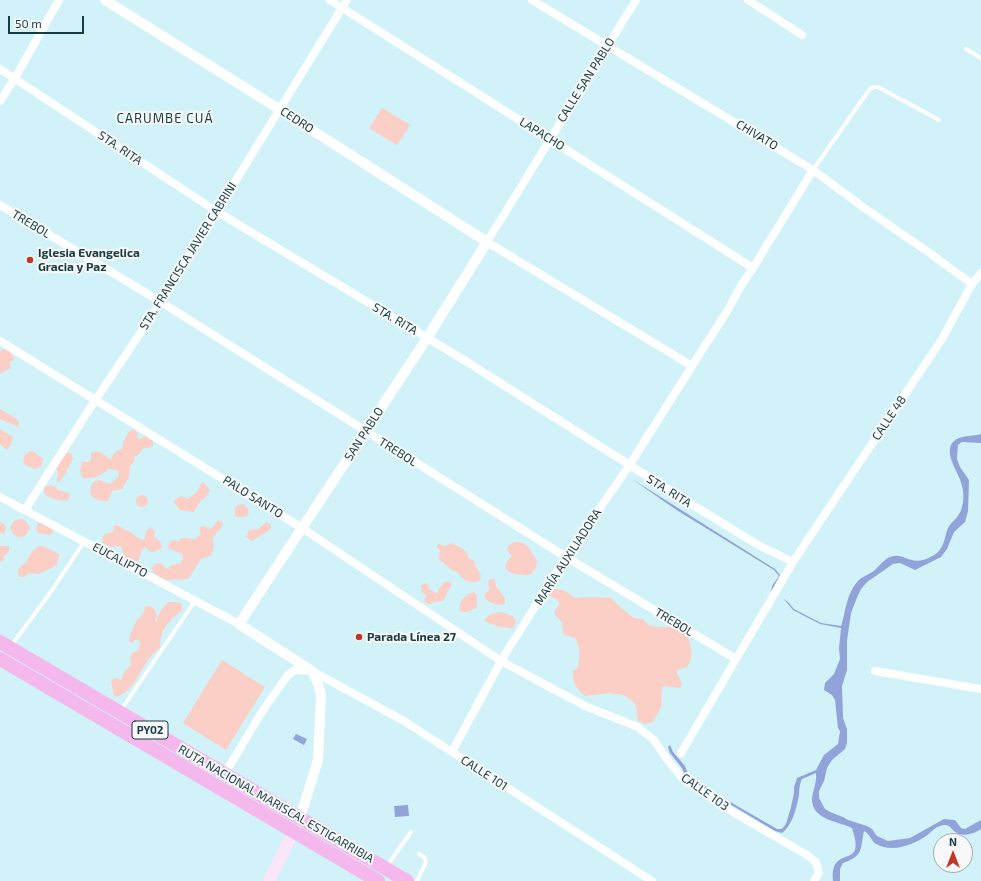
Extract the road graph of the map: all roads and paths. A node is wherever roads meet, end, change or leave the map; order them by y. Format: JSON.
{"nodes":[{"id":1,"x":59,"y":0,"type":"edge"},
{"id":2,"x":105,"y":0,"type":"edge"},
{"id":3,"x":330,"y":0,"type":"edge"},
{"id":4,"x":532,"y":0,"type":"edge"},
{"id":5,"x":636,"y":0,"type":"edge"},
{"id":6,"x":748,"y":0,"type":"edge"},
{"id":7,"x":345,"y":4,"type":"edge"},
{"id":8,"x":802,"y":35,"type":"dead end"},
{"id":9,"x":608,"y":45,"type":"junction"},
{"id":10,"x":966,"y":49,"type":"dead end"},
{"id":11,"x":981,"y":58,"type":"edge"},
{"id":12,"x":0,"y":69,"type":"edge"},
{"id":13,"x":15,"y":78,"type":"junction"},
{"id":14,"x":0,"y":101,"type":"edge"},
{"id":15,"x":279,"y":109,"type":"junction"},
{"id":16,"x":939,"y":120,"type":"dead end"},
{"id":17,"x":550,"y":139,"type":"junction"},
{"id":18,"x":813,"y":170,"type":"junction"},
{"id":19,"x":0,"y":205,"type":"edge"},
{"id":20,"x":216,"y":211,"type":"junction"},
{"id":21,"x":487,"y":242,"type":"junction"},
{"id":22,"x":753,"y":268,"type":"junction"},
{"id":23,"x":981,"y":273,"type":"edge"},
{"id":24,"x":972,"y":284,"type":"junction"},
{"id":25,"x":161,"y":302,"type":"junction"},
{"id":26,"x":427,"y":338,"type":"junction"},
{"id":27,"x":0,"y":341,"type":"edge"},
{"id":28,"x":692,"y":366,"type":"junction"},
{"id":29,"x":96,"y":400,"type":"junction"},
{"id":30,"x":366,"y":432,"type":"junction"},
{"id":31,"x":629,"y":466,"type":"junction"},
{"id":32,"x":0,"y":497,"type":"edge"},
{"id":33,"x":25,"y":510,"type":"junction"},
{"id":34,"x":302,"y":528,"type":"junction"},
{"id":35,"x":85,"y":542,"type":"junction"},
{"id":36,"x":566,"y":557,"type":"junction"},
{"id":37,"x":793,"y":562,"type":"junction"},
{"id":38,"x":195,"y":601,"type":"junction"},
{"id":39,"x":239,"y":624,"type":"junction"},
{"id":40,"x":5,"y":645,"type":"edge"},
{"id":41,"x":0,"y":659,"type":"edge"},
{"id":42,"x":736,"y":659,"type":"junction"},
{"id":43,"x":501,"y":661,"type":"junction"},
{"id":44,"x":312,"y":671,"type":"junction"},
{"id":45,"x":875,"y":671,"type":"dead end"},
{"id":46,"x":981,"y":689,"type":"edge"},
{"id":47,"x":120,"y":712,"type":"junction"},
{"id":48,"x":452,"y":752,"type":"junction"},
{"id":49,"x":681,"y":753,"type":"dead end"},
{"id":50,"x":224,"y":774,"type":"junction"},
{"id":51,"x":300,"y":818,"type":"junction"},
{"id":52,"x":294,"y":832,"type":"junction"},
{"id":53,"x":411,"y":832,"type":"dead end"},
{"id":54,"x":402,"y":844,"type":"junction"},
{"id":55,"x":407,"y":847,"type":"dead end"},
{"id":56,"x":419,"y":854,"type":"dead end"},
{"id":57,"x":385,"y":868,"type":"junction"},
{"id":58,"x":269,"y":881,"type":"edge"},
{"id":59,"x":378,"y":881,"type":"edge"},
{"id":60,"x":407,"y":881,"type":"edge"},
{"id":61,"x":417,"y":881,"type":"edge"},
{"id":62,"x":652,"y":881,"type":"edge"},
{"id":63,"x":814,"y":881,"type":"edge"}],
"edges":[{"from":1,"to":13,"type":"street"},
{"from":2,"to":15,"type":"street","name":"CEDRO"},
{"from":3,"to":7,"type":"street","name":"LAPACHO"},
{"from":4,"to":9,"type":"street","name":"CHIVATO"},
{"from":5,"to":9,"type":"street","name":"CALLE SAN PABLO"},
{"from":6,"to":8,"type":"street"},
{"from":7,"to":15,"type":"street","name":"STA. FRANCISCA JAVIER CABRINI"},
{"from":7,"to":17,"type":"street","name":"LAPACHO"},
{"from":9,"to":17,"type":"street","name":"CALLE SAN PABLO"},
{"from":9,"to":18,"type":"street","name":"CHIVATO"},
{"from":10,"to":11,"type":"lane"},
{"from":12,"to":13,"type":"street","name":"STA. RITA"},
{"from":13,"to":14,"type":"street"},
{"from":13,"to":20,"type":"street","name":"STA. RITA"},
{"from":15,"to":20,"type":"street","name":"STA. FRANCISCA JAVIER CABRINI"},
{"from":15,"to":21,"type":"street","name":"CEDRO"},
{"from":16,"to":18,"type":"lane"},
{"from":17,"to":21,"type":"street","name":"CALLE SAN PABLO"},
{"from":17,"to":22,"type":"street","name":"LAPACHO"},
{"from":18,"to":22,"type":"street","name":"MARÍA AUXILIADORA"},
{"from":18,"to":24,"type":"street","name":"CHIVATO"},
{"from":19,"to":25,"type":"street","name":"TREBOL"},
{"from":20,"to":25,"type":"street","name":"STA. FRANCISCA JAVIER CABRINI"},
{"from":20,"to":26,"type":"street","name":"STA. RITA"},
{"from":21,"to":26,"type":"street","name":"SAN PABLO"},
{"from":21,"to":28,"type":"street"},
{"from":22,"to":28,"type":"street","name":"MARÍA AUXILIADORA"},
{"from":23,"to":24,"type":"street","name":"CALLE 48"},
{"from":24,"to":37,"type":"street","name":"CALLE 48"},
{"from":25,"to":29,"type":"street","name":"STA. FRANCISCA JAVIER CABRINI"},
{"from":25,"to":30,"type":"street","name":"TREBOL"},
{"from":26,"to":30,"type":"street","name":"SAN PABLO"},
{"from":26,"to":31,"type":"street","name":"STA. RITA"},
{"from":27,"to":29,"type":"street","name":"PALO SANTO"},
{"from":28,"to":31,"type":"street","name":"MARÍA AUXILIADORA"},
{"from":29,"to":33,"type":"street","name":"STA. FRANCISCA JAVIER CABRINI"},
{"from":29,"to":34,"type":"street","name":"PALO SANTO"},
{"from":30,"to":34,"type":"street","name":"SAN PABLO"},
{"from":30,"to":36,"type":"street","name":"TREBOL"},
{"from":31,"to":36,"type":"street","name":"MARÍA AUXILIADORA"},
{"from":31,"to":37,"type":"street","name":"STA. RITA"},
{"from":32,"to":33,"type":"street","name":"EUCALIPTO"},
{"from":33,"to":35,"type":"street","name":"EUCALIPTO"},
{"from":34,"to":39,"type":"street","name":"SAN PABLO"},
{"from":34,"to":43,"type":"street","name":"PALO SANTO"},
{"from":35,"to":38,"type":"street","name":"EUCALIPTO"},
{"from":35,"to":40,"type":"lane"},
{"from":36,"to":42,"type":"street","name":"TREBOL"},
{"from":36,"to":43,"type":"street","name":"MARÍA AUXILIADORA"},
{"from":37,"to":42,"type":"street","name":"CALLE 48"},
{"from":38,"to":39,"type":"street","name":"EUCALIPTO"},
{"from":38,"to":47,"type":"lane"},
{"from":39,"to":44,"type":"street"},
{"from":40,"to":47,"type":"highway","name":"RUTA NACIONAL MARISCAL ESTIGARRIBIA","number":"PY02"},
{"from":41,"to":52,"type":"highway","name":"RUTA NACIONAL MARISCAL ESTIGARRIBIA","number":"PY02"},
{"from":42,"to":49,"type":"street","name":"CALLE 48"},
{"from":43,"to":48,"type":"street","name":"MARÍA AUXILIADORA"},
{"from":43,"to":63,"type":"street","name":"CALLE 103"},
{"from":44,"to":48,"type":"street","name":"CALLE 101"},
{"from":44,"to":50,"type":"street"},
{"from":44,"to":51,"type":"street"},
{"from":45,"to":46,"type":"street"},
{"from":47,"to":50,"type":"highway","name":"RUTA NACIONAL MARISCAL ESTIGARRIBIA","number":"PY02"},
{"from":48,"to":62,"type":"street","name":"CALLE 101"},
{"from":50,"to":51,"type":"highway","name":"RUTA NACIONAL MARISCAL ESTIGARRIBIA","number":"PY02"},
{"from":51,"to":52,"type":"main road"},
{"from":51,"to":57,"type":"highway","name":"RUTA NACIONAL MARISCAL ESTIGARRIBIA","number":"PY02"},
{"from":52,"to":58,"type":"main road"},
{"from":52,"to":59,"type":"highway","name":"RUTA NACIONAL MARISCAL ESTIGARRIBIA","number":"PY02"},
{"from":53,"to":54,"type":"lane"},
{"from":54,"to":55,"type":"lane"},
{"from":54,"to":57,"type":"lane"},
{"from":56,"to":61,"type":"lane"},
{"from":57,"to":60,"type":"highway","name":"RUTA NACIONAL MARISCAL ESTIGARRIBIA","number":"PY02"}]}
